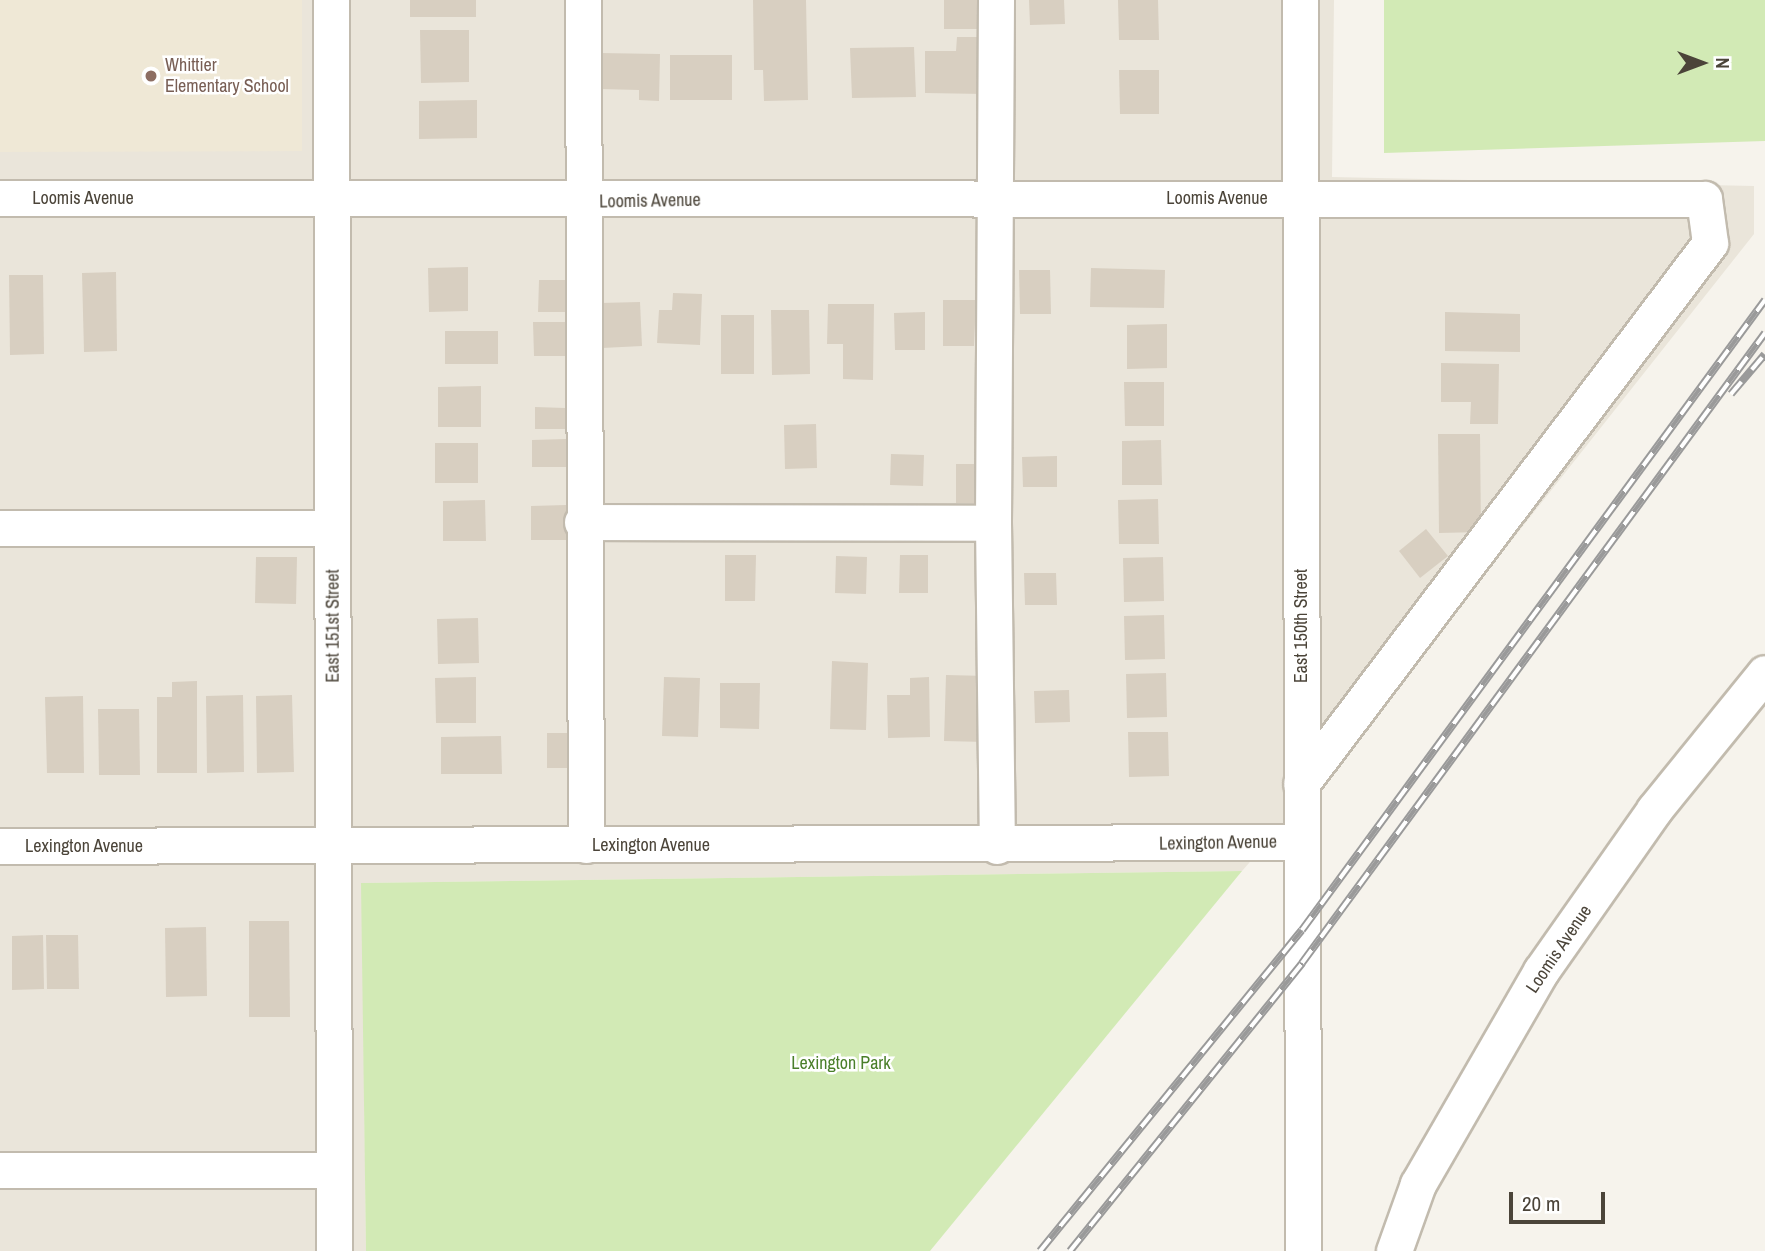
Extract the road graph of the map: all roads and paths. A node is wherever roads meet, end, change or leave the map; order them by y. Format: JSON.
{"nodes":[{"id":1,"x":331,"y":0,"type":"edge"},
{"id":2,"x":583,"y":0,"type":"edge"},
{"id":3,"x":996,"y":0,"type":"edge"},
{"id":4,"x":1300,"y":0,"type":"edge"},
{"id":5,"x":0,"y":198,"type":"edge"},
{"id":6,"x":332,"y":198,"type":"junction"},
{"id":7,"x":996,"y":198,"type":"junction"},
{"id":8,"x":1300,"y":198,"type":"junction"},
{"id":9,"x":582,"y":202,"type":"junction"},
{"id":10,"x":582,"y":522,"type":"junction"},
{"id":11,"x":993,"y":523,"type":"junction"},
{"id":12,"x":0,"y":528,"type":"edge"},
{"id":13,"x":332,"y":528,"type":"junction"},
{"id":14,"x":1765,"y":673,"type":"edge"},
{"id":15,"x":1301,"y":784,"type":"junction"},
{"id":16,"x":1302,"y":842,"type":"junction"},
{"id":17,"x":586,"y":845,"type":"junction"},
{"id":18,"x":0,"y":846,"type":"edge"},
{"id":19,"x":334,"y":846,"type":"junction"},
{"id":20,"x":997,"y":846,"type":"junction"},
{"id":21,"x":0,"y":1170,"type":"edge"},
{"id":22,"x":334,"y":1170,"type":"junction"},
{"id":23,"x":334,"y":1251,"type":"edge"},
{"id":24,"x":1303,"y":1251,"type":"edge"},
{"id":25,"x":1394,"y":1251,"type":"edge"}],
"edges":[{"from":1,"to":6,"type":"street","name":"East 151st Street"},
{"from":2,"to":9,"type":"street"},
{"from":3,"to":7,"type":"street"},
{"from":4,"to":8,"type":"street","name":"East 150th Street"},
{"from":5,"to":6,"type":"street","name":"Loomis Avenue"},
{"from":6,"to":9,"type":"street","name":"Loomis Avenue"},
{"from":6,"to":13,"type":"street","name":"East 151st Street"},
{"from":7,"to":8,"type":"street","name":"Loomis Avenue"},
{"from":7,"to":9,"type":"street","name":"Loomis Avenue"},
{"from":7,"to":11,"type":"street"},
{"from":8,"to":15,"type":"street","name":"East 150th Street"},
{"from":8,"to":15,"type":"street","name":"Loomis Avenue"},
{"from":9,"to":10,"type":"street"},
{"from":10,"to":11,"type":"street"},
{"from":10,"to":17,"type":"street"},
{"from":11,"to":20,"type":"street"},
{"from":12,"to":13,"type":"street"},
{"from":13,"to":19,"type":"street","name":"East 151st Street"},
{"from":14,"to":25,"type":"street","name":"Loomis Avenue"},
{"from":15,"to":16,"type":"street","name":"East 150th Street"},
{"from":16,"to":20,"type":"street","name":"Lexington Avenue"},
{"from":16,"to":24,"type":"street","name":"East 150th Street"},
{"from":17,"to":19,"type":"street","name":"Lexington Avenue"},
{"from":17,"to":20,"type":"street","name":"Lexington Avenue"},
{"from":18,"to":19,"type":"street","name":"Lexington Avenue"},
{"from":19,"to":22,"type":"street","name":"East 151st Street"},
{"from":21,"to":22,"type":"street"},
{"from":22,"to":23,"type":"street","name":"East 151st Street"}]}
